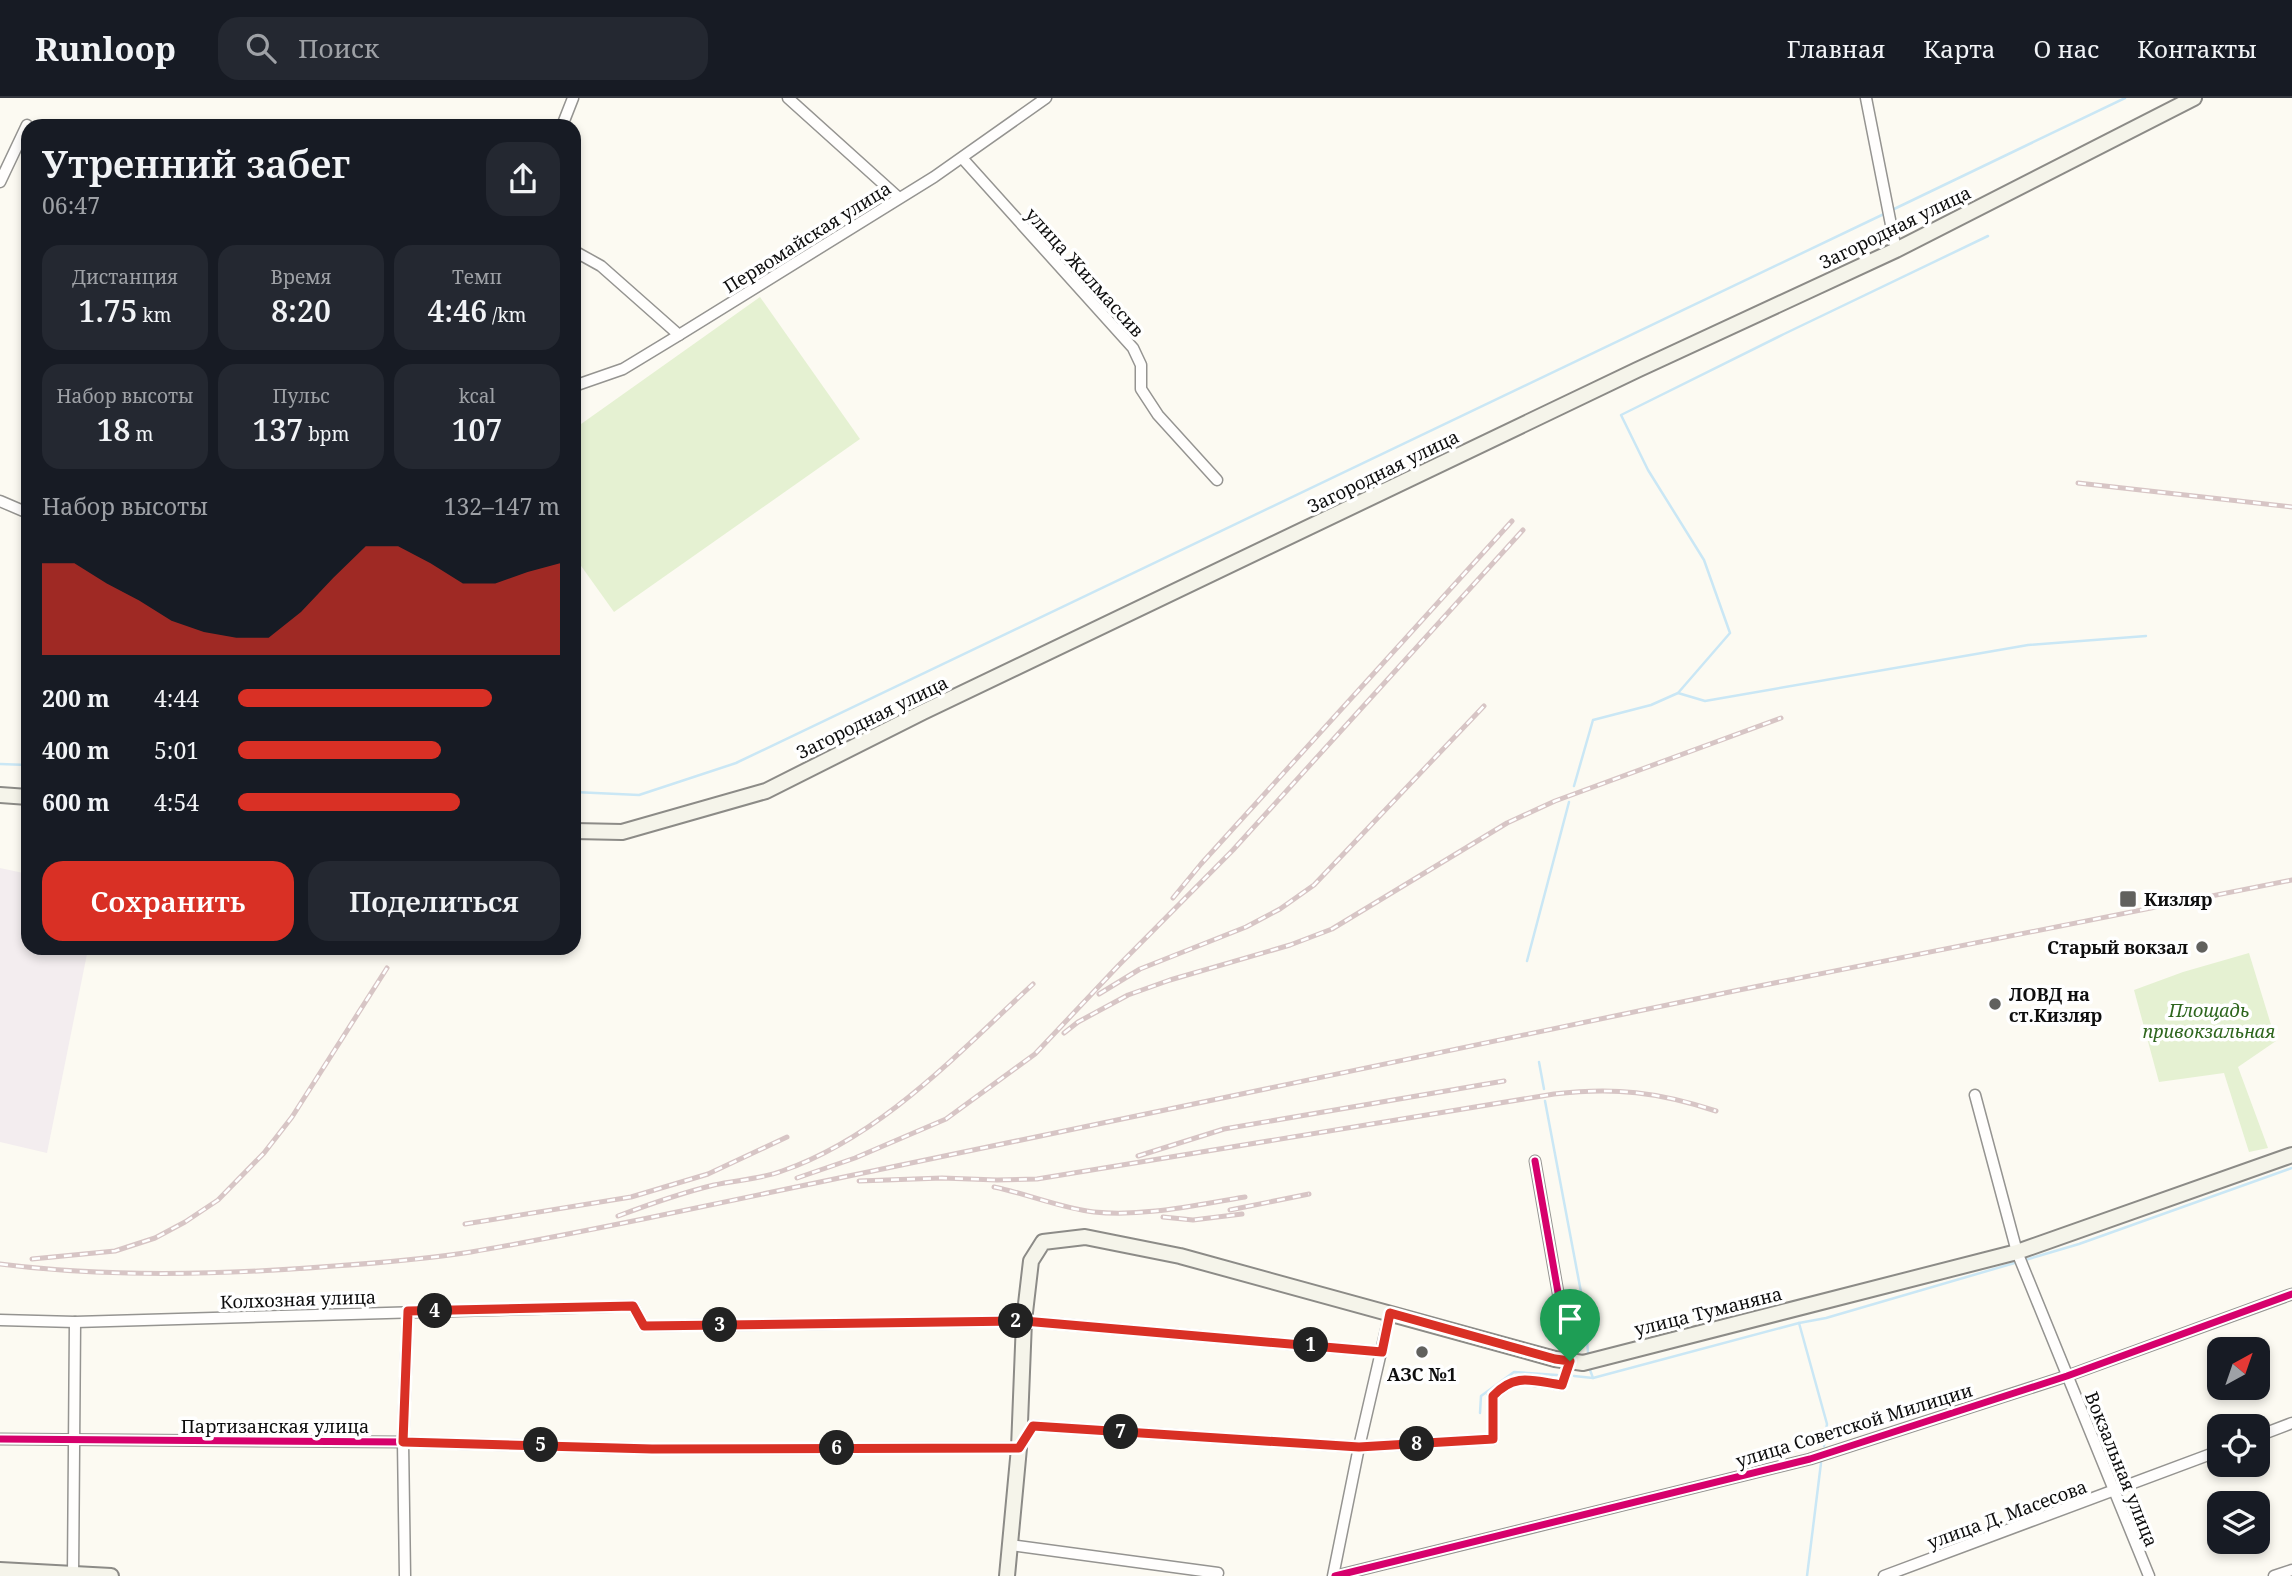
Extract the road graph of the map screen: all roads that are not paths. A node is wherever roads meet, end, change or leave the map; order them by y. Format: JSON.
{"nodes":[{"id":1,"x":573,"y":98,"type":"edge"},
{"id":2,"x":788,"y":98,"type":"edge"},
{"id":3,"x":1046,"y":98,"type":"edge"},
{"id":4,"x":1866,"y":98,"type":"edge"},
{"id":5,"x":2194,"y":98,"type":"edge"},
{"id":6,"x":2174,"y":103,"type":"edge"},
{"id":7,"x":565,"y":119,"type":"edge"},
{"id":8,"x":21,"y":138,"type":"edge"},
{"id":9,"x":963,"y":159,"type":"junction"},
{"id":10,"x":0,"y":182,"type":"edge"},
{"id":11,"x":899,"y":198,"type":"junction"},
{"id":12,"x":1896,"y":250,"type":"junction"},
{"id":13,"x":581,"y":255,"type":"edge"},
{"id":14,"x":679,"y":335,"type":"junction"},
{"id":15,"x":581,"y":384,"type":"edge"},
{"id":16,"x":1217,"y":480,"type":"dead end"},
{"id":17,"x":0,"y":501,"type":"edge"},
{"id":18,"x":21,"y":510,"type":"edge"},
{"id":19,"x":0,"y":795,"type":"edge"},
{"id":20,"x":21,"y":796,"type":"edge"},
{"id":21,"x":581,"y":831,"type":"edge"},
{"id":22,"x":1975,"y":1095,"type":"dead end"},
{"id":23,"x":2292,"y":1155,"type":"edge"},
{"id":24,"x":1535,"y":1161,"type":"dead end"},
{"id":25,"x":2017,"y":1252,"type":"junction"},
{"id":26,"x":2292,"y":1294,"type":"edge"},
{"id":27,"x":408,"y":1311,"type":"junction"},
{"id":28,"x":1390,"y":1313,"type":"junction"},
{"id":29,"x":0,"y":1320,"type":"edge"},
{"id":30,"x":1024,"y":1321,"type":"junction"},
{"id":31,"x":75,"y":1322,"type":"junction"},
{"id":32,"x":1382,"y":1352,"type":"junction"},
{"id":33,"x":1570,"y":1361,"type":"junction"},
{"id":34,"x":2067,"y":1376,"type":"junction"},
{"id":35,"x":2292,"y":1423,"type":"edge"},
{"id":36,"x":2270,"y":1431,"type":"edge"},
{"id":37,"x":0,"y":1439,"type":"edge"},
{"id":38,"x":73,"y":1440,"type":"junction"},
{"id":39,"x":403,"y":1442,"type":"junction"},
{"id":40,"x":1359,"y":1447,"type":"junction"},
{"id":41,"x":1019,"y":1448,"type":"junction"},
{"id":42,"x":2207,"y":1456,"type":"edge"},
{"id":43,"x":2114,"y":1491,"type":"junction"},
{"id":44,"x":1010,"y":1545,"type":"junction"},
{"id":45,"x":0,"y":1570,"type":"edge"},
{"id":46,"x":2292,"y":1570,"type":"edge"},
{"id":47,"x":1218,"y":1573,"type":"dead end"},
{"id":48,"x":73,"y":1576,"type":"edge"},
{"id":49,"x":111,"y":1576,"type":"edge"},
{"id":50,"x":405,"y":1576,"type":"edge"},
{"id":51,"x":1007,"y":1576,"type":"edge"},
{"id":52,"x":1334,"y":1576,"type":"edge"},
{"id":53,"x":1884,"y":1576,"type":"edge"},
{"id":54,"x":2149,"y":1576,"type":"edge"},
{"id":55,"x":2274,"y":1576,"type":"edge"}],
"edges":[{"from":1,"to":7,"type":"street"},
{"from":2,"to":11,"type":"street"},
{"from":3,"to":9,"type":"street","name":"Первомайская улица"},
{"from":4,"to":12,"type":"street"},
{"from":5,"to":6,"type":"main road","name":"Загородная улица"},
{"from":6,"to":12,"type":"main road","name":"Загородная улица"},
{"from":8,"to":10,"type":"street"},
{"from":9,"to":11,"type":"street","name":"Первомайская улица"},
{"from":9,"to":16,"type":"street","name":"улица Жилмассив"},
{"from":11,"to":14,"type":"street","name":"Первомайская улица"},
{"from":12,"to":21,"type":"main road","name":"Загородная улица"},
{"from":13,"to":14,"type":"street"},
{"from":14,"to":15,"type":"street","name":"Первомайская улица"},
{"from":17,"to":18,"type":"street"},
{"from":19,"to":20,"type":"main road"},
{"from":22,"to":25,"type":"street","name":"Вокзальная улица"},
{"from":23,"to":25,"type":"main road","name":"улица Туманяна"},
{"from":24,"to":33,"type":"street"},
{"from":25,"to":33,"type":"main road","name":"улица Туманяна"},
{"from":25,"to":34,"type":"street","name":"Вокзальная улица"},
{"from":26,"to":34,"type":"street","name":"улица Советской Милиции"},
{"from":27,"to":30,"type":"street","name":"Колхозная улица"},
{"from":27,"to":31,"type":"street","name":"Колхозная улица"},
{"from":27,"to":39,"type":"street"},
{"from":28,"to":30,"type":"main road","name":"улица Туманяна"},
{"from":28,"to":32,"type":"street"},
{"from":28,"to":33,"type":"main road","name":"улица Туманяна"},
{"from":29,"to":31,"type":"street","name":"Колхозная улица"},
{"from":30,"to":32,"type":"street","name":"Колхозная улица"},
{"from":30,"to":41,"type":"main road"},
{"from":31,"to":38,"type":"street"},
{"from":32,"to":40,"type":"street"},
{"from":33,"to":40,"type":"street"},
{"from":34,"to":43,"type":"street","name":"Вокзальная улица"},
{"from":34,"to":52,"type":"street","name":"улица Советской Милиции"},
{"from":35,"to":36,"type":"street"},
{"from":37,"to":38,"type":"street","name":"Партизанская улица"},
{"from":38,"to":39,"type":"street","name":"Партизанская улица"},
{"from":38,"to":48,"type":"street"},
{"from":39,"to":41,"type":"street","name":"Партизанская улица"},
{"from":39,"to":50,"type":"street"},
{"from":40,"to":41,"type":"street"},
{"from":40,"to":52,"type":"street"},
{"from":41,"to":44,"type":"main road"},
{"from":42,"to":43,"type":"street","name":"улица Д. Масесова"},
{"from":43,"to":53,"type":"street","name":"улица Д. Масесова"},
{"from":43,"to":54,"type":"street","name":"Вокзальная улица"},
{"from":44,"to":47,"type":"street"},
{"from":44,"to":51,"type":"main road"},
{"from":45,"to":48,"type":"main road"},
{"from":46,"to":55,"type":"street"},
{"from":48,"to":49,"type":"main road"}]}
